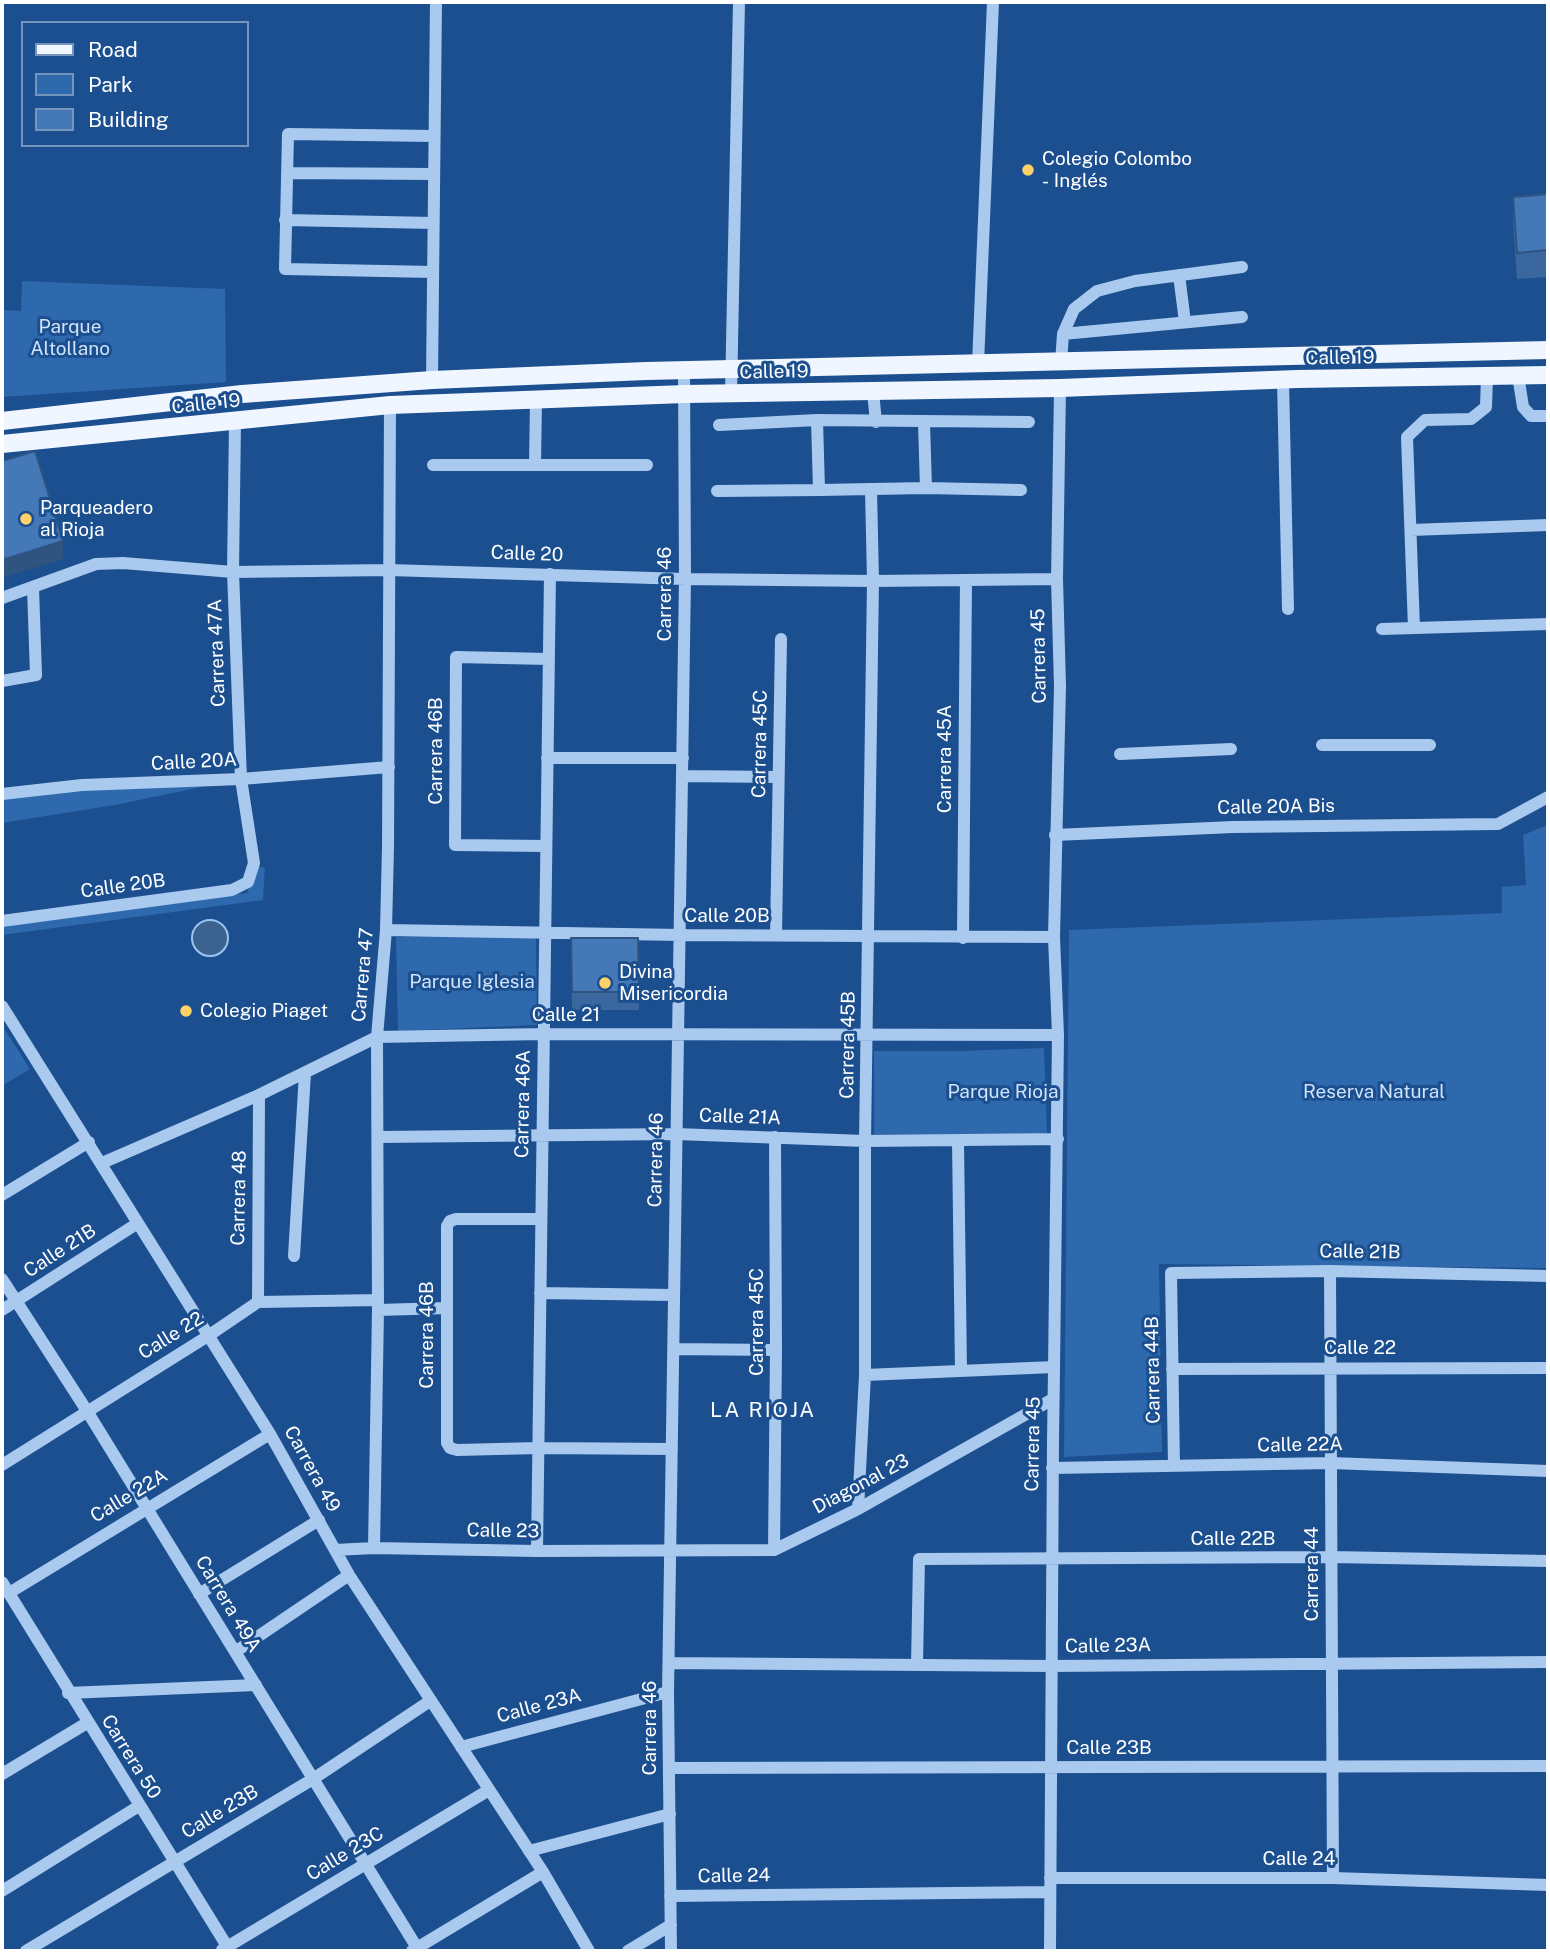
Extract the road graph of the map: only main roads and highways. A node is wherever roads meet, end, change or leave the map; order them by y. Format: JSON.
{"nodes":[{"id":1,"x":1548,"y":350,"type":"edge"},
{"id":2,"x":1548,"y":375,"type":"edge"},
{"id":3,"x":2,"y":421,"type":"edge"},
{"id":4,"x":2,"y":444,"type":"edge"}],
"edges":[{"from":1,"to":3,"type":"main road","name":"Calle 19"},
{"from":2,"to":4,"type":"main road","name":"Calle 19"}]}
